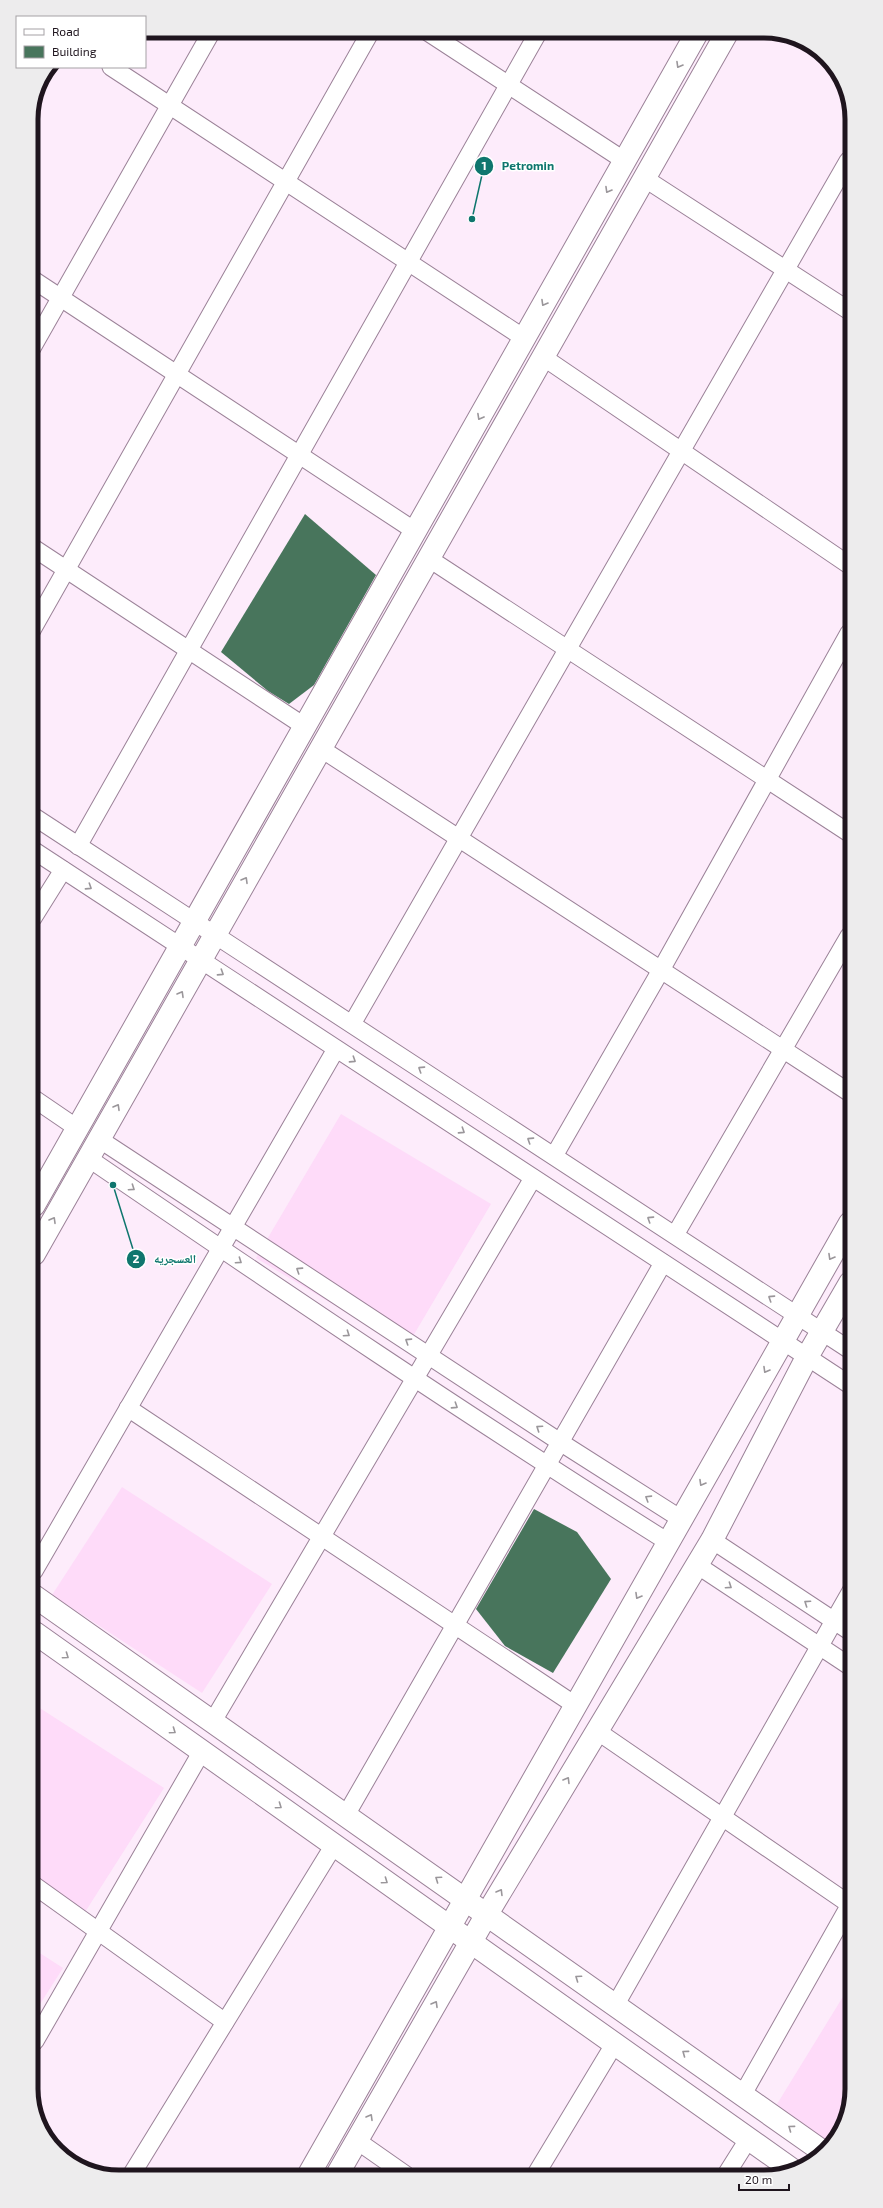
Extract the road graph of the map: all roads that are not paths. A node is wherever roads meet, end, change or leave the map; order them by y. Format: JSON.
{"nodes":[{"id":1,"x":208,"y":38,"type":"edge"},
{"id":2,"x":367,"y":38,"type":"edge"},
{"id":3,"x":437,"y":38,"type":"edge"},
{"id":4,"x":535,"y":38,"type":"edge"},
{"id":5,"x":694,"y":38,"type":"edge"},
{"id":6,"x":724,"y":38,"type":"edge"},
{"id":7,"x":113,"y":68,"type":"edge"},
{"id":8,"x":509,"y":85,"type":"junction"},
{"id":9,"x":170,"y":105,"type":"junction"},
{"id":10,"x":625,"y":160,"type":"junction"},
{"id":11,"x":845,"y":165,"type":"edge"},
{"id":12,"x":644,"y":178,"type":"junction"},
{"id":13,"x":286,"y":181,"type":"junction"},
{"id":14,"x":409,"y":262,"type":"junction"},
{"id":15,"x":785,"y":269,"type":"junction"},
{"id":16,"x":38,"y":283,"type":"edge"},
{"id":17,"x":60,"y":298,"type":"junction"},
{"id":18,"x":845,"y":308,"type":"edge"},
{"id":19,"x":38,"y":337,"type":"edge"},
{"id":20,"x":524,"y":338,"type":"junction"},
{"id":21,"x":543,"y":357,"type":"junction"},
{"id":22,"x":177,"y":374,"type":"junction"},
{"id":23,"x":681,"y":451,"type":"junction"},
{"id":24,"x":299,"y":455,"type":"junction"},
{"id":25,"x":415,"y":531,"type":"junction"},
{"id":26,"x":38,"y":551,"type":"edge"},
{"id":27,"x":428,"y":558,"type":"junction"},
{"id":28,"x":845,"y":563,"type":"edge"},
{"id":29,"x":66,"y":569,"type":"junction"},
{"id":30,"x":38,"y":619,"type":"edge"},
{"id":31,"x":845,"y":640,"type":"edge"},
{"id":32,"x":567,"y":649,"type":"junction"},
{"id":33,"x":189,"y":650,"type":"junction"},
{"id":34,"x":304,"y":726,"type":"junction"},
{"id":35,"x":320,"y":748,"type":"junction"},
{"id":36,"x":767,"y":779,"type":"junction"},
{"id":37,"x":38,"y":819,"type":"edge"},
{"id":38,"x":845,"y":830,"type":"edge"},
{"id":39,"x":459,"y":838,"type":"junction"},
{"id":40,"x":78,"y":846,"type":"junction"},
{"id":41,"x":38,"y":853,"type":"edge"},
{"id":42,"x":63,"y":870,"type":"junction"},
{"id":43,"x":38,"y":910,"type":"edge"},
{"id":44,"x":194,"y":921,"type":"junction"},
{"id":45,"x":215,"y":934,"type":"junction"},
{"id":46,"x":845,"y":943,"type":"edge"},
{"id":47,"x":180,"y":946,"type":"junction"},
{"id":48,"x":200,"y":960,"type":"junction"},
{"id":49,"x":661,"y":970,"type":"junction"},
{"id":50,"x":352,"y":1024,"type":"junction"},
{"id":51,"x":336,"y":1048,"type":"junction"},
{"id":52,"x":783,"y":1050,"type":"junction"},
{"id":53,"x":845,"y":1090,"type":"edge"},
{"id":54,"x":38,"y":1101,"type":"edge"},
{"id":55,"x":77,"y":1128,"type":"junction"},
{"id":56,"x":99,"y":1139,"type":"junction"},
{"id":57,"x":554,"y":1156,"type":"junction"},
{"id":58,"x":88,"y":1158,"type":"junction"},
{"id":59,"x":533,"y":1178,"type":"junction"},
{"id":60,"x":38,"y":1198,"type":"edge"},
{"id":61,"x":233,"y":1227,"type":"junction"},
{"id":62,"x":845,"y":1232,"type":"edge"},
{"id":63,"x":675,"y":1235,"type":"junction"},
{"id":64,"x":38,"y":1247,"type":"edge"},
{"id":65,"x":221,"y":1249,"type":"junction"},
{"id":66,"x":663,"y":1263,"type":"junction"},
{"id":67,"x":845,"y":1292,"type":"edge"},
{"id":68,"x":798,"y":1315,"type":"junction"},
{"id":69,"x":822,"y":1331,"type":"junction"},
{"id":70,"x":783,"y":1341,"type":"junction"},
{"id":71,"x":845,"y":1347,"type":"edge"},
{"id":72,"x":429,"y":1355,"type":"junction"},
{"id":73,"x":807,"y":1357,"type":"junction"},
{"id":74,"x":414,"y":1379,"type":"junction"},
{"id":75,"x":845,"y":1382,"type":"edge"},
{"id":76,"x":128,"y":1408,"type":"junction"},
{"id":77,"x":560,"y":1442,"type":"junction"},
{"id":78,"x":546,"y":1466,"type":"junction"},
{"id":79,"x":681,"y":1519,"type":"junction"},
{"id":80,"x":322,"y":1537,"type":"junction"},
{"id":81,"x":712,"y":1540,"type":"junction"},
{"id":82,"x":668,"y":1542,"type":"junction"},
{"id":83,"x":38,"y":1564,"type":"edge"},
{"id":84,"x":697,"y":1565,"type":"junction"},
{"id":85,"x":38,"y":1599,"type":"edge"},
{"id":86,"x":845,"y":1602,"type":"edge"},
{"id":87,"x":834,"y":1621,"type":"junction"},
{"id":88,"x":455,"y":1626,"type":"junction"},
{"id":89,"x":845,"y":1628,"type":"edge"},
{"id":90,"x":38,"y":1636,"type":"edge"},
{"id":91,"x":820,"y":1646,"type":"junction"},
{"id":92,"x":845,"y":1663,"type":"edge"},
{"id":93,"x":575,"y":1705,"type":"junction"},
{"id":94,"x":213,"y":1721,"type":"junction"},
{"id":95,"x":597,"y":1731,"type":"junction"},
{"id":96,"x":202,"y":1751,"type":"junction"},
{"id":97,"x":346,"y":1815,"type":"junction"},
{"id":98,"x":722,"y":1817,"type":"junction"},
{"id":99,"x":334,"y":1845,"type":"junction"},
{"id":100,"x":38,"y":1888,"type":"edge"},
{"id":101,"x":465,"y":1899,"type":"junction"},
{"id":102,"x":845,"y":1900,"type":"edge"},
{"id":103,"x":486,"y":1914,"type":"junction"},
{"id":104,"x":845,"y":1915,"type":"edge"},
{"id":105,"x":450,"y":1926,"type":"junction"},
{"id":106,"x":98,"y":1932,"type":"junction"},
{"id":107,"x":471,"y":1941,"type":"junction"},
{"id":108,"x":616,"y":2004,"type":"junction"},
{"id":109,"x":225,"y":2022,"type":"junction"},
{"id":110,"x":38,"y":2035,"type":"edge"},
{"id":111,"x":614,"y":2043,"type":"junction"},
{"id":112,"x":743,"y":2094,"type":"junction"},
{"id":113,"x":748,"y":2138,"type":"junction"},
{"id":114,"x":356,"y":2140,"type":"junction"},
{"id":115,"x":818,"y":2148,"type":"edge"},
{"id":116,"x":788,"y":2166,"type":"edge"},
{"id":117,"x":134,"y":2170,"type":"edge"},
{"id":118,"x":311,"y":2170,"type":"edge"},
{"id":119,"x":340,"y":2170,"type":"edge"},
{"id":120,"x":399,"y":2170,"type":"edge"},
{"id":121,"x":538,"y":2170,"type":"edge"},
{"id":122,"x":729,"y":2170,"type":"edge"}],
"edges":[{"from":1,"to":9,"type":"street"},
{"from":2,"to":13,"type":"street"},
{"from":3,"to":8,"type":"street"},
{"from":4,"to":8,"type":"street"},
{"from":5,"to":10,"type":"main road","one_way":true},
{"from":6,"to":12,"type":"main road"},
{"from":7,"to":9,"type":"street"},
{"from":8,"to":10,"type":"street"},
{"from":8,"to":14,"type":"street"},
{"from":9,"to":13,"type":"street"},
{"from":9,"to":17,"type":"street"},
{"from":10,"to":20,"type":"main road","one_way":true},
{"from":11,"to":15,"type":"street"},
{"from":12,"to":15,"type":"street"},
{"from":12,"to":21,"type":"main road"},
{"from":13,"to":14,"type":"street"},
{"from":13,"to":22,"type":"street"},
{"from":14,"to":20,"type":"street"},
{"from":14,"to":24,"type":"street"},
{"from":15,"to":18,"type":"street"},
{"from":15,"to":23,"type":"street"},
{"from":16,"to":17,"type":"street"},
{"from":17,"to":19,"type":"street"},
{"from":17,"to":22,"type":"street"},
{"from":20,"to":25,"type":"main road","one_way":true},
{"from":21,"to":23,"type":"street"},
{"from":21,"to":27,"type":"main road"},
{"from":22,"to":24,"type":"street"},
{"from":22,"to":29,"type":"street"},
{"from":23,"to":28,"type":"street"},
{"from":23,"to":32,"type":"street"},
{"from":24,"to":25,"type":"street"},
{"from":24,"to":33,"type":"street"},
{"from":25,"to":34,"type":"main road"},
{"from":26,"to":29,"type":"street"},
{"from":27,"to":32,"type":"street"},
{"from":27,"to":35,"type":"main road"},
{"from":29,"to":30,"type":"street"},
{"from":29,"to":33,"type":"street"},
{"from":31,"to":36,"type":"street"},
{"from":32,"to":36,"type":"street"},
{"from":32,"to":39,"type":"street"},
{"from":33,"to":34,"type":"street"},
{"from":33,"to":40,"type":"street"},
{"from":34,"to":44,"type":"main road"},
{"from":35,"to":39,"type":"street"},
{"from":45,"to":35,"type":"main road","one_way":true},
{"from":36,"to":38,"type":"street"},
{"from":36,"to":49,"type":"street"},
{"from":37,"to":40,"type":"street"},
{"from":39,"to":49,"type":"street"},
{"from":39,"to":50,"type":"street"},
{"from":40,"to":44,"type":"street"},
{"from":41,"to":42,"type":"street"},
{"from":42,"to":43,"type":"street"},
{"from":42,"to":47,"type":"street","one_way":true},
{"from":44,"to":45,"type":"street"},
{"from":44,"to":47,"type":"main road"},
{"from":45,"to":48,"type":"main road"},
{"from":45,"to":50,"type":"street"},
{"from":46,"to":52,"type":"street"},
{"from":47,"to":48,"type":"street"},
{"from":47,"to":55,"type":"main road"},
{"from":48,"to":51,"type":"street","one_way":true},
{"from":56,"to":48,"type":"main road","one_way":true},
{"from":49,"to":52,"type":"street"},
{"from":49,"to":57,"type":"street"},
{"from":57,"to":50,"type":"street","one_way":true},
{"from":51,"to":59,"type":"street","one_way":true},
{"from":51,"to":61,"type":"street"},
{"from":52,"to":53,"type":"street"},
{"from":52,"to":63,"type":"street"},
{"from":54,"to":55,"type":"street"},
{"from":55,"to":60,"type":"main road"},
{"from":56,"to":58,"type":"main road"},
{"from":56,"to":61,"type":"street"},
{"from":63,"to":57,"type":"street","one_way":true},
{"from":64,"to":58,"type":"main road","one_way":true},
{"from":58,"to":65,"type":"street","one_way":true},
{"from":59,"to":66,"type":"street"},
{"from":59,"to":72,"type":"street"},
{"from":61,"to":65,"type":"street"},
{"from":72,"to":61,"type":"street","one_way":true},
{"from":62,"to":68,"type":"main road","one_way":true},
{"from":68,"to":63,"type":"street","one_way":true},
{"from":65,"to":74,"type":"street","one_way":true},
{"from":65,"to":76,"type":"street"},
{"from":66,"to":70,"type":"street"},
{"from":66,"to":77,"type":"street"},
{"from":67,"to":69,"type":"main road"},
{"from":68,"to":69,"type":"street"},
{"from":68,"to":70,"type":"main road"},
{"from":69,"to":71,"type":"street"},
{"from":69,"to":73,"type":"main road"},
{"from":70,"to":73,"type":"street"},
{"from":70,"to":79,"type":"main road","one_way":true},
{"from":72,"to":74,"type":"street"},
{"from":77,"to":72,"type":"street","one_way":true},
{"from":73,"to":75,"type":"street"},
{"from":73,"to":81,"type":"main road"},
{"from":74,"to":78,"type":"street","one_way":true},
{"from":74,"to":80,"type":"street"},
{"from":76,"to":80,"type":"street"},
{"from":76,"to":83,"type":"street"},
{"from":77,"to":78,"type":"street"},
{"from":79,"to":77,"type":"street","one_way":true},
{"from":78,"to":82,"type":"street"},
{"from":78,"to":88,"type":"street"},
{"from":79,"to":82,"type":"main road"},
{"from":80,"to":88,"type":"street"},
{"from":80,"to":94,"type":"street"},
{"from":81,"to":84,"type":"main road"},
{"from":87,"to":81,"type":"street","one_way":true},
{"from":82,"to":93,"type":"main road","one_way":true},
{"from":84,"to":91,"type":"street","one_way":true},
{"from":84,"to":95,"type":"main road"},
{"from":85,"to":94,"type":"main road"},
{"from":86,"to":87,"type":"street"},
{"from":87,"to":89,"type":"street"},
{"from":87,"to":91,"type":"street"},
{"from":88,"to":93,"type":"street"},
{"from":88,"to":97,"type":"street"},
{"from":90,"to":96,"type":"main road","one_way":true},
{"from":91,"to":92,"type":"street"},
{"from":91,"to":98,"type":"street"},
{"from":93,"to":101,"type":"main road"},
{"from":94,"to":97,"type":"main road"},
{"from":95,"to":98,"type":"street"},
{"from":103,"to":95,"type":"main road","one_way":true},
{"from":96,"to":99,"type":"main road","one_way":true},
{"from":96,"to":106,"type":"street"},
{"from":101,"to":97,"type":"main road","one_way":true},
{"from":98,"to":102,"type":"street"},
{"from":98,"to":108,"type":"street"},
{"from":99,"to":105,"type":"main road","one_way":true},
{"from":99,"to":109,"type":"street"},
{"from":100,"to":106,"type":"street"},
{"from":101,"to":103,"type":"main road"},
{"from":101,"to":105,"type":"main road"},
{"from":103,"to":107,"type":"main road"},
{"from":108,"to":103,"type":"main road","one_way":true},
{"from":104,"to":112,"type":"street"},
{"from":105,"to":107,"type":"main road"},
{"from":105,"to":118,"type":"main road"},
{"from":106,"to":109,"type":"street"},
{"from":106,"to":110,"type":"street"},
{"from":107,"to":111,"type":"main road"},
{"from":114,"to":107,"type":"main road","one_way":true},
{"from":112,"to":108,"type":"main road","one_way":true},
{"from":109,"to":117,"type":"street"},
{"from":111,"to":113,"type":"main road"},
{"from":111,"to":121,"type":"street"},
{"from":115,"to":112,"type":"main road","one_way":true},
{"from":113,"to":116,"type":"main road"},
{"from":113,"to":122,"type":"street"},
{"from":114,"to":119,"type":"main road"},
{"from":114,"to":120,"type":"street"}]}
